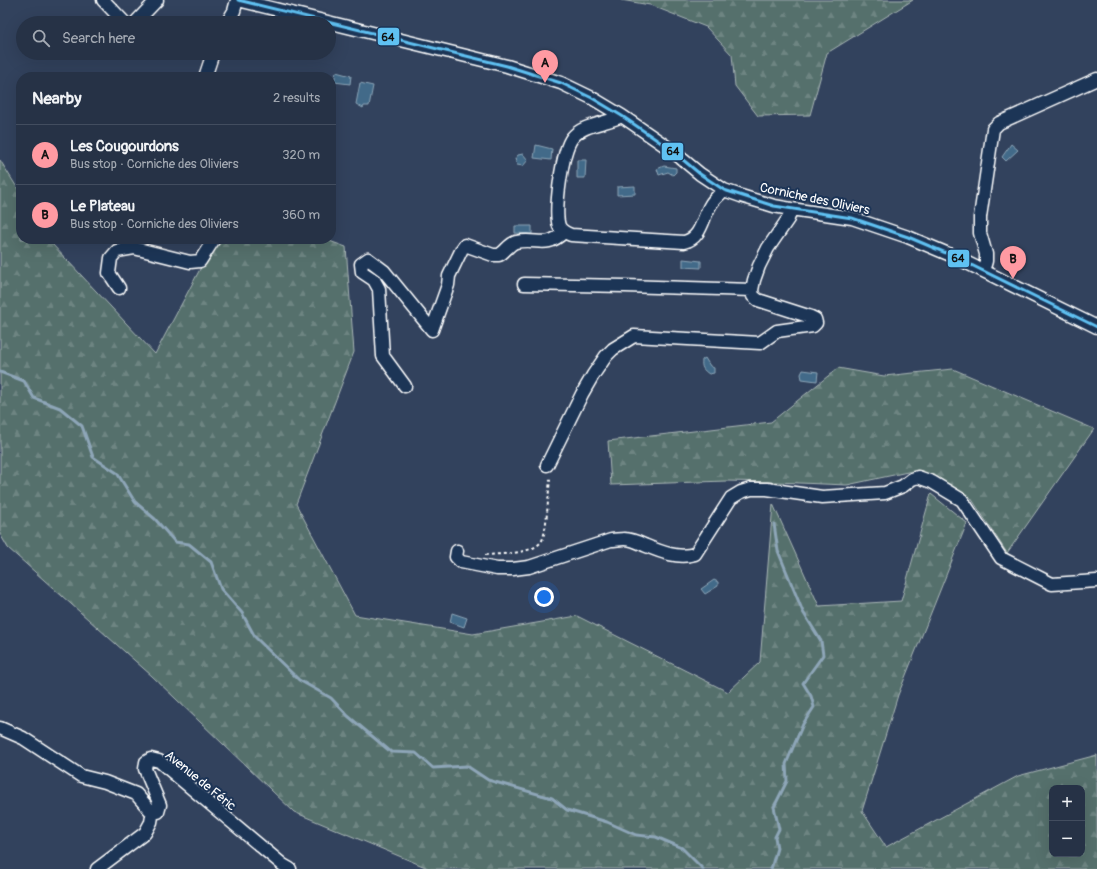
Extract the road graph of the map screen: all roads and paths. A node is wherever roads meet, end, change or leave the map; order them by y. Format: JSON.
{"nodes":[{"id":1,"x":103,"y":0,"type":"edge"},
{"id":2,"x":157,"y":0,"type":"edge"},
{"id":3,"x":238,"y":0,"type":"edge"},
{"id":4,"x":118,"y":16,"type":"edge"},
{"id":5,"x":142,"y":16,"type":"edge"},
{"id":6,"x":231,"y":16,"type":"edge"},
{"id":7,"x":303,"y":16,"type":"edge"},
{"id":8,"x":336,"y":24,"type":"edge"},
{"id":9,"x":211,"y":60,"type":"edge"},
{"id":10,"x":207,"y":72,"type":"edge"},
{"id":11,"x":1097,"y":79,"type":"edge"},
{"id":12,"x":622,"y":116,"type":"junction"},
{"id":13,"x":724,"y":190,"type":"junction"},
{"id":14,"x":791,"y":210,"type":"junction"},
{"id":15,"x":564,"y":232,"type":"junction"},
{"id":16,"x":211,"y":244,"type":"edge"},
{"id":17,"x":983,"y":271,"type":"junction"},
{"id":18,"x":524,"y":284,"type":"dead end"},
{"id":19,"x":119,"y":288,"type":"dead end"},
{"id":20,"x":752,"y":290,"type":"junction"},
{"id":21,"x":1097,"y":327,"type":"edge"},
{"id":22,"x":405,"y":386,"type":"dead end"},
{"id":23,"x":547,"y":465,"type":"joint"},
{"id":24,"x":456,"y":552,"type":"dead end"},
{"id":25,"x":479,"y":555,"type":"dead end"},
{"id":26,"x":1097,"y":581,"type":"edge"},
{"id":27,"x":0,"y":728,"type":"edge"},
{"id":28,"x":153,"y":810,"type":"junction"},
{"id":29,"x":97,"y":869,"type":"edge"},
{"id":30,"x":290,"y":869,"type":"edge"}],
"edges":[{"from":1,"to":4,"type":"street"},
{"from":2,"to":5,"type":"street"},
{"from":3,"to":6,"type":"street"},
{"from":3,"to":7,"type":"street","name":"Corniche des Oliviers"},
{"from":8,"to":12,"type":"street","name":"Corniche des Oliviers"},
{"from":9,"to":10,"type":"street"},
{"from":11,"to":17,"type":"street"},
{"from":12,"to":13,"type":"street","name":"Corniche des Oliviers"},
{"from":12,"to":15,"type":"street"},
{"from":13,"to":14,"type":"street","name":"Corniche des Oliviers"},
{"from":13,"to":15,"type":"street"},
{"from":14,"to":17,"type":"street","name":"Corniche des Oliviers"},
{"from":14,"to":20,"type":"street"},
{"from":15,"to":22,"type":"street"},
{"from":16,"to":19,"type":"street"},
{"from":17,"to":21,"type":"street","name":"Corniche des Oliviers"},
{"from":18,"to":20,"type":"street"},
{"from":20,"to":23,"type":"street"},
{"from":23,"to":25,"type":"path"},
{"from":24,"to":26,"type":"street"},
{"from":27,"to":28,"type":"street"},
{"from":28,"to":29,"type":"street"},
{"from":28,"to":30,"type":"street","name":"Avenue de Féric"}]}
